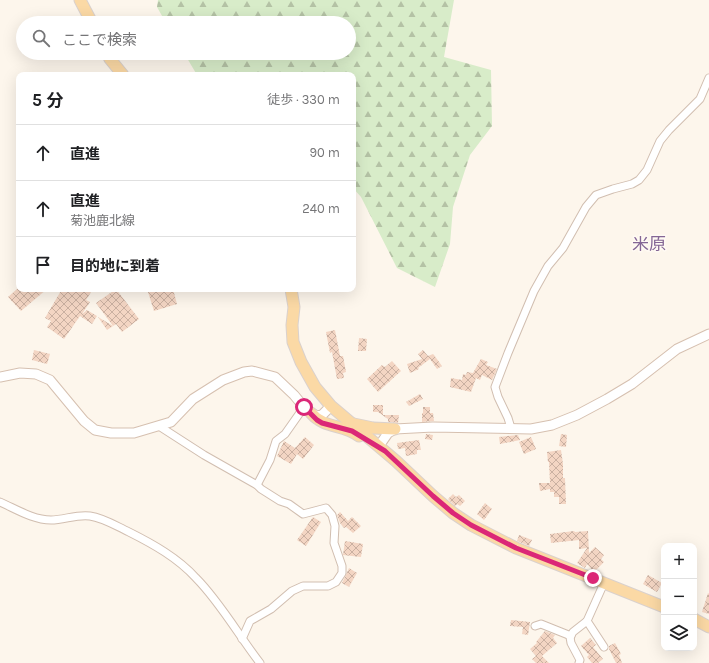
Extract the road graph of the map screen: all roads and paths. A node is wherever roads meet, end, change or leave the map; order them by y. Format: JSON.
{"nodes":[{"id":1,"x":80,"y":0,"type":"edge"},
{"id":2,"x":88,"y":16,"type":"edge"},
{"id":3,"x":111,"y":60,"type":"edge"},
{"id":4,"x":121,"y":72,"type":"edge"},
{"id":5,"x":709,"y":78,"type":"edge"},
{"id":6,"x":292,"y":292,"type":"edge"},
{"id":7,"x":709,"y":334,"type":"edge"},
{"id":8,"x":0,"y":377,"type":"edge"},
{"id":9,"x":331,"y":406,"type":"junction"},
{"id":10,"x":308,"y":410,"type":"junction"},
{"id":11,"x":350,"y":422,"type":"junction"},
{"id":12,"x":159,"y":426,"type":"junction"},
{"id":13,"x":511,"y":428,"type":"junction"},
{"id":14,"x":395,"y":429,"type":"junction"},
{"id":15,"x":382,"y":449,"type":"junction"},
{"id":16,"x":257,"y":485,"type":"junction"},
{"id":17,"x":0,"y":502,"type":"edge"},
{"id":18,"x":604,"y":583,"type":"junction"},
{"id":19,"x":661,"y":606,"type":"edge"},
{"id":20,"x":587,"y":621,"type":"junction"},
{"id":21,"x":697,"y":621,"type":"edge"},
{"id":22,"x":535,"y":626,"type":"dead end"},
{"id":23,"x":709,"y":627,"type":"edge"},
{"id":24,"x":570,"y":636,"type":"junction"},
{"id":25,"x":242,"y":639,"type":"junction"},
{"id":26,"x":604,"y":647,"type":"dead end"},
{"id":27,"x":581,"y":662,"type":"edge"},
{"id":28,"x":260,"y":663,"type":"edge"}],
"edges":[{"from":1,"to":2,"type":"main road"},
{"from":3,"to":4,"type":"main road"},
{"from":5,"to":13,"type":"street"},
{"from":6,"to":9,"type":"main road"},
{"from":7,"to":13,"type":"street"},
{"from":8,"to":12,"type":"street"},
{"from":9,"to":10,"type":"street"},
{"from":9,"to":11,"type":"main road"},
{"from":10,"to":12,"type":"street"},
{"from":10,"to":15,"type":"main road"},
{"from":10,"to":16,"type":"street"},
{"from":11,"to":14,"type":"main road"},
{"from":11,"to":15,"type":"main road"},
{"from":12,"to":16,"type":"street"},
{"from":13,"to":14,"type":"street"},
{"from":14,"to":15,"type":"street"},
{"from":15,"to":18,"type":"main road"},
{"from":16,"to":25,"type":"street"},
{"from":17,"to":25,"type":"street"},
{"from":18,"to":19,"type":"main road"},
{"from":18,"to":20,"type":"street"},
{"from":20,"to":24,"type":"street"},
{"from":20,"to":26,"type":"street"},
{"from":21,"to":23,"type":"main road"},
{"from":22,"to":24,"type":"street"},
{"from":24,"to":27,"type":"street"},
{"from":25,"to":28,"type":"street"}]}
